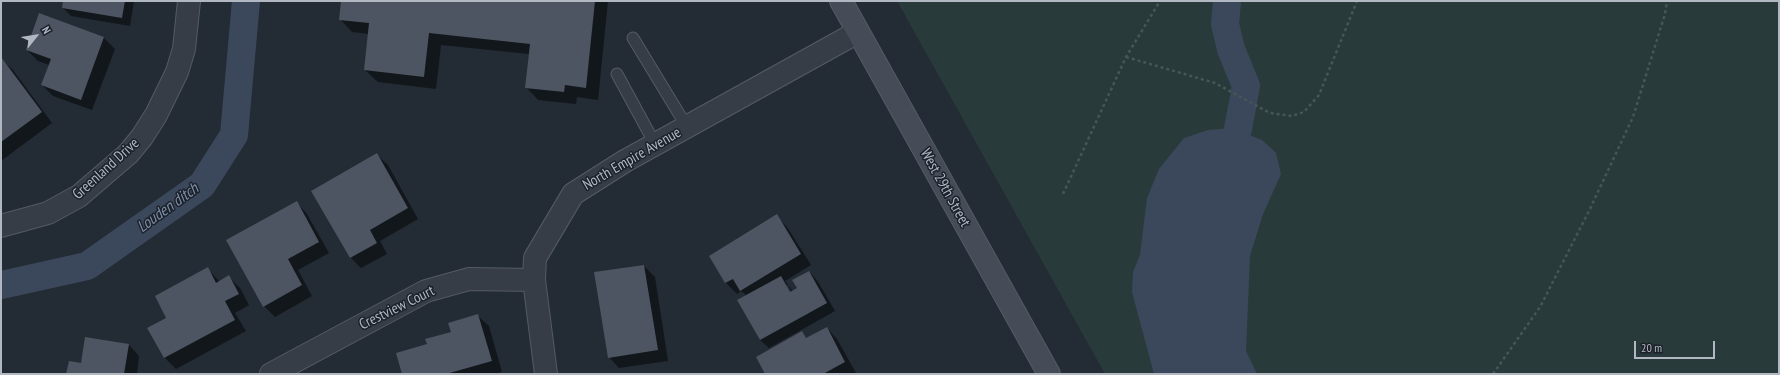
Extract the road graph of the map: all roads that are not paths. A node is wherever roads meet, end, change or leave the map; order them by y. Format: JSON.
{"nodes":[{"id":1,"x":188,"y":1,"type":"edge"},
{"id":2,"x":841,"y":1,"type":"edge"},
{"id":3,"x":858,"y":32,"type":"junction"},
{"id":4,"x":634,"y":38,"type":"dead end"},
{"id":5,"x":617,"y":74,"type":"dead end"},
{"id":6,"x":687,"y":126,"type":"junction"},
{"id":7,"x":656,"y":144,"type":"junction"},
{"id":8,"x":1,"y":226,"type":"edge"},
{"id":9,"x":534,"y":280,"type":"junction"},
{"id":10,"x":271,"y":374,"type":"edge"},
{"id":11,"x":546,"y":374,"type":"edge"},
{"id":12,"x":1049,"y":374,"type":"edge"}],
"edges":[{"from":1,"to":8,"type":"street","name":"Greenland Drive"},
{"from":2,"to":3,"type":"main road","name":"West 29th Street"},
{"from":3,"to":6,"type":"street","name":"North Empire Avenue"},
{"from":3,"to":12,"type":"main road","name":"West 29th Street"},
{"from":4,"to":6,"type":"lane"},
{"from":5,"to":7,"type":"lane"},
{"from":6,"to":7,"type":"street","name":"North Empire Avenue"},
{"from":7,"to":9,"type":"street","name":"North Empire Avenue"},
{"from":9,"to":10,"type":"street","name":"Crestview Court"},
{"from":9,"to":11,"type":"street","name":"North Empire Avenue"}]}
